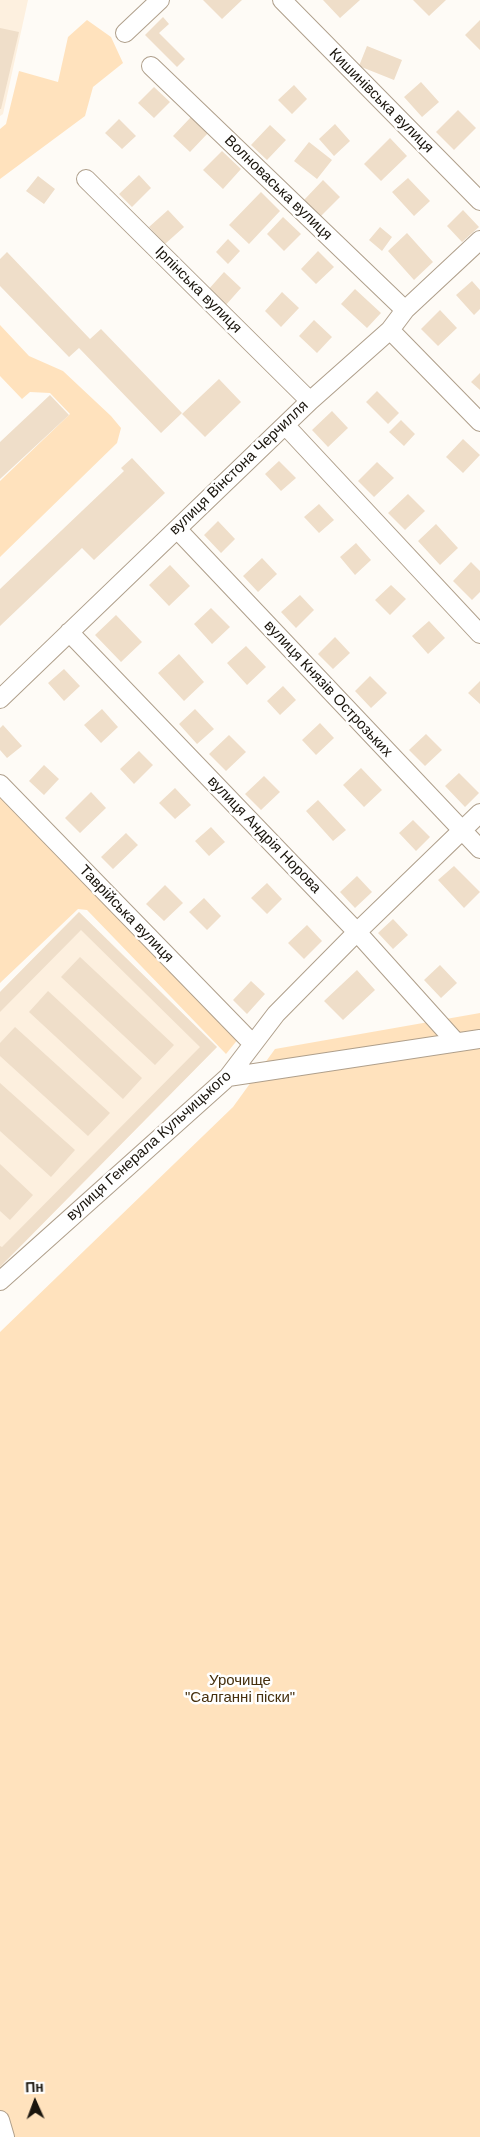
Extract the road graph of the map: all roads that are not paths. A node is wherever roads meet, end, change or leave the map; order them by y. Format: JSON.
{"nodes":[{"id":1,"x":160,"y":0,"type":"edge"},
{"id":2,"x":282,"y":0,"type":"edge"},
{"id":3,"x":125,"y":33,"type":"dead end"},
{"id":4,"x":151,"y":66,"type":"dead end"},
{"id":5,"x":86,"y":179,"type":"dead end"},
{"id":6,"x":480,"y":201,"type":"edge"},
{"id":7,"x":480,"y":240,"type":"edge"},
{"id":8,"x":405,"y":310,"type":"junction"},
{"id":9,"x":390,"y":330,"type":"junction"},
{"id":10,"x":310,"y":401,"type":"junction"},
{"id":11,"x":480,"y":422,"type":"edge"},
{"id":12,"x":285,"y":425,"type":"junction"},
{"id":13,"x":176,"y":529,"type":"junction"},
{"id":14,"x":70,"y":632,"type":"junction"},
{"id":15,"x":480,"y":634,"type":"edge"},
{"id":16,"x":0,"y":698,"type":"edge"},
{"id":17,"x":0,"y":784,"type":"edge"},
{"id":18,"x":480,"y":813,"type":"edge"},
{"id":19,"x":462,"y":831,"type":"junction"},
{"id":20,"x":480,"y":850,"type":"edge"},
{"id":21,"x":357,"y":932,"type":"junction"},
{"id":22,"x":480,"y":1039,"type":"edge"},
{"id":23,"x":455,"y":1041,"type":"junction"},
{"id":24,"x":253,"y":1044,"type":"junction"},
{"id":25,"x":228,"y":1077,"type":"junction"},
{"id":26,"x":0,"y":1281,"type":"edge"},
{"id":27,"x":0,"y":2120,"type":"edge"},
{"id":28,"x":5,"y":2137,"type":"edge"}],
"edges":[{"from":1,"to":3,"type":"street"},
{"from":2,"to":6,"type":"street","name":"Кишинівська вулиця"},
{"from":4,"to":8,"type":"street","name":"Волноваська вулиця"},
{"from":5,"to":10,"type":"street","name":"Ірпінська вулиця"},
{"from":7,"to":8,"type":"street","name":"вулиця Вінстона Черчилля"},
{"from":8,"to":9,"type":"street","name":"вулиця Вінстона Черчилля"},
{"from":9,"to":10,"type":"street","name":"вулиця Вінстона Черчилля"},
{"from":9,"to":11,"type":"street"},
{"from":10,"to":12,"type":"street","name":"вулиця Вінстона Черчилля"},
{"from":12,"to":13,"type":"street","name":"вулиця Вінстона Черчилля"},
{"from":12,"to":15,"type":"street"},
{"from":13,"to":14,"type":"street","name":"вулиця Вінстона Черчилля"},
{"from":13,"to":19,"type":"street","name":"вулиця Князів Острозьких"},
{"from":14,"to":16,"type":"street","name":"вулиця Вінстона Черчилля"},
{"from":14,"to":21,"type":"street","name":"вулиця Андрія Норова"},
{"from":17,"to":24,"type":"street","name":"Таврійська вулиця"},
{"from":18,"to":19,"type":"street","name":"вулиця Генерала Кульчицького"},
{"from":19,"to":20,"type":"street","name":"вулиця Князів Острозьких"},
{"from":19,"to":21,"type":"street","name":"вулиця Генерала Кульчицького"},
{"from":21,"to":23,"type":"street","name":"вулиця Андрія Норова"},
{"from":21,"to":24,"type":"street","name":"вулиця Генерала Кульчицького"},
{"from":22,"to":23,"type":"street"},
{"from":23,"to":25,"type":"street"},
{"from":24,"to":25,"type":"street","name":"вулиця Генерала Кульчицького"},
{"from":25,"to":26,"type":"street","name":"вулиця Генерала Кульчицького"},
{"from":27,"to":28,"type":"street"}]}
